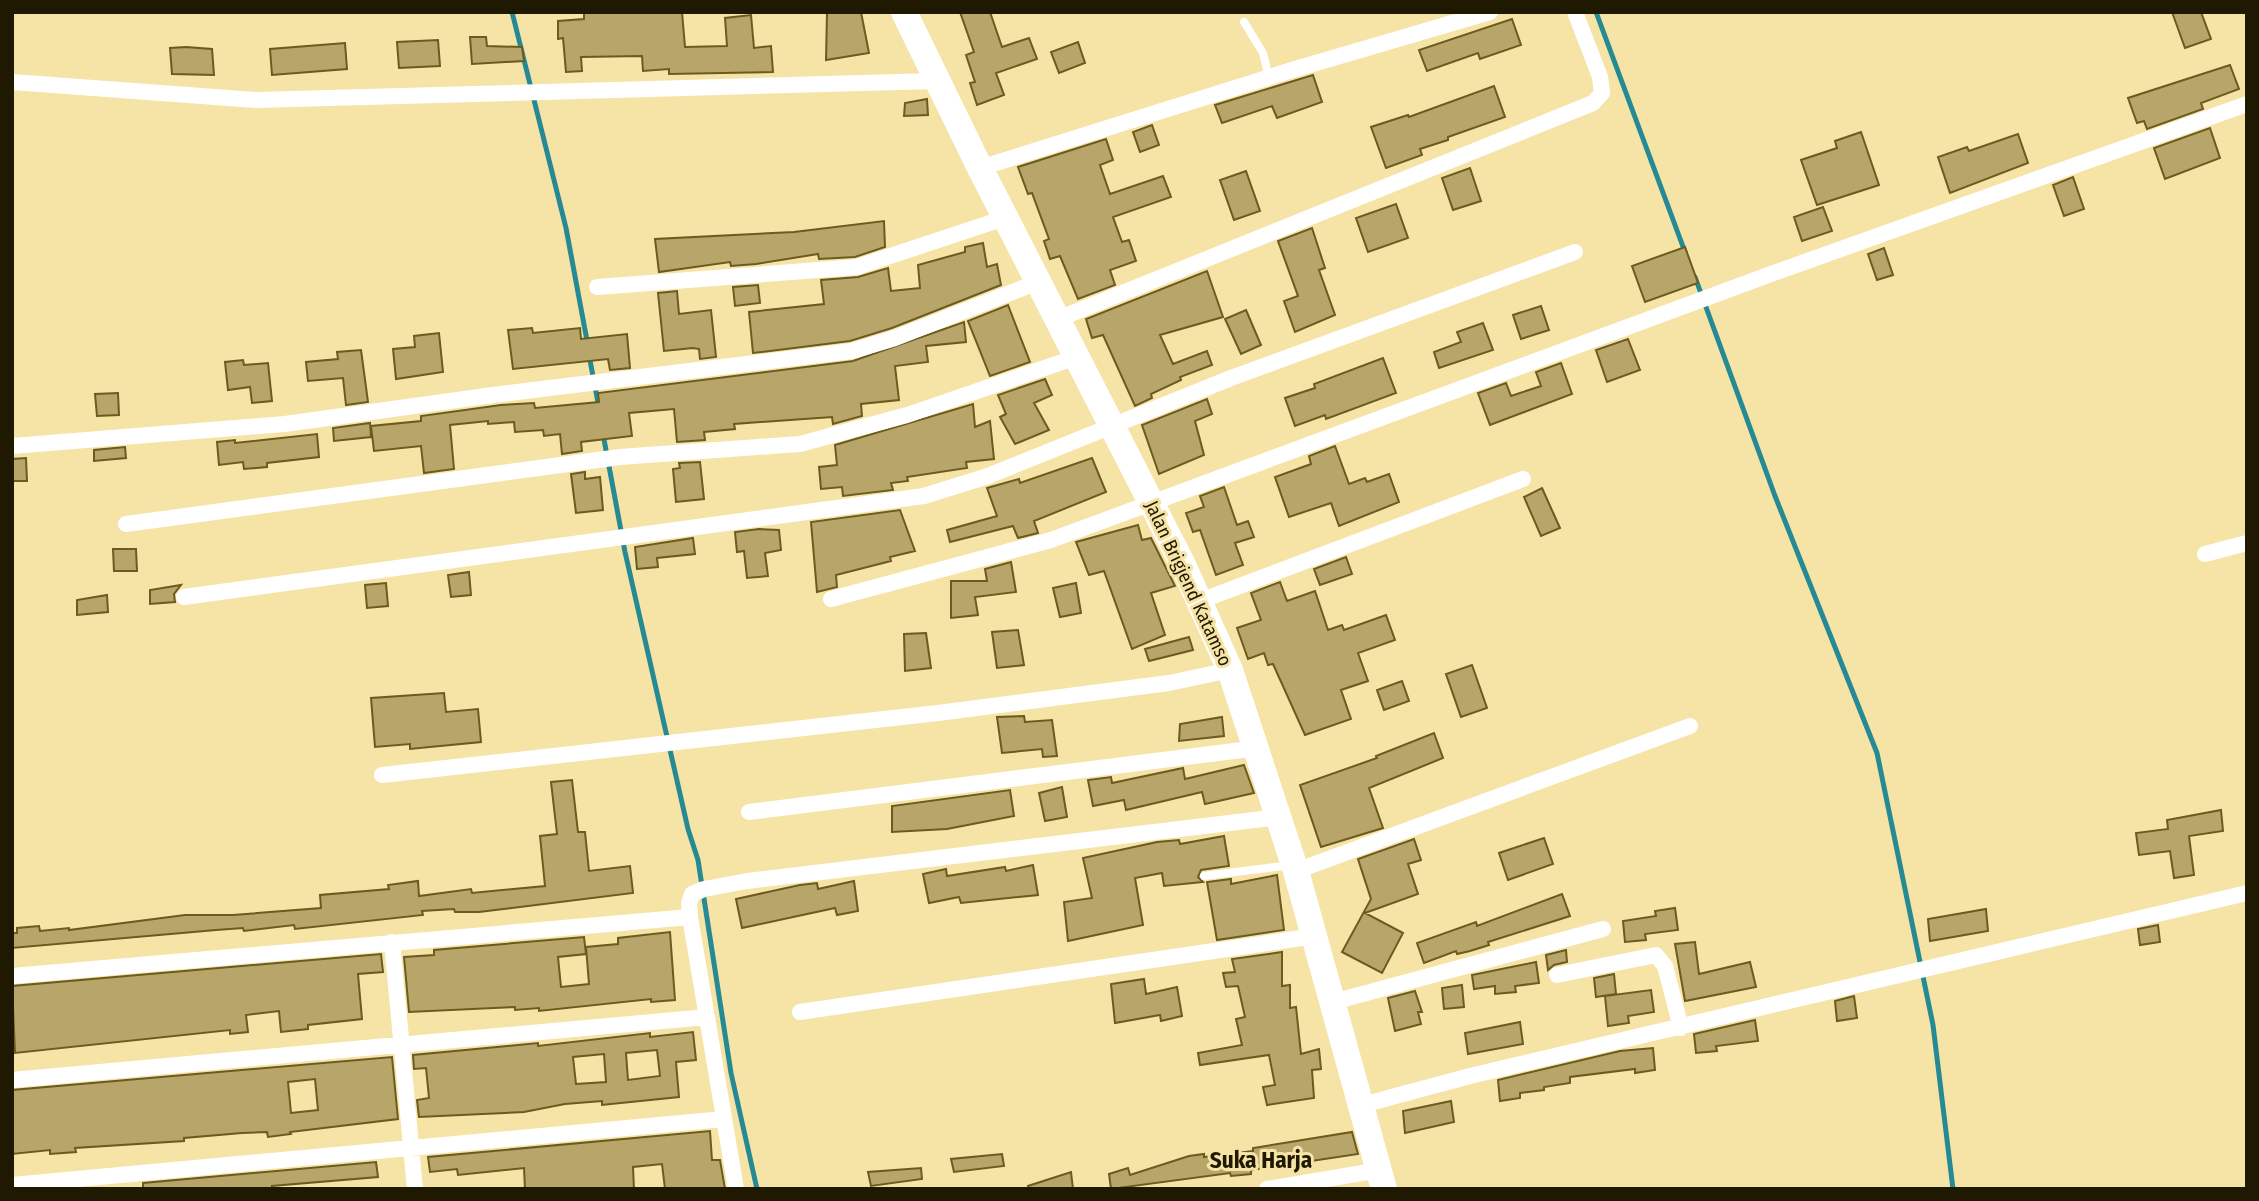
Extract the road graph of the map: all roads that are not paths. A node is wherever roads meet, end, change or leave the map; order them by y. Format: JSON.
{"nodes":[{"id":1,"x":904,"y":12,"type":"edge"},
{"id":2,"x":1490,"y":12,"type":"edge"},
{"id":3,"x":1575,"y":12,"type":"edge"},
{"id":4,"x":1244,"y":22,"type":"dead end"},
{"id":5,"x":1269,"y":78,"type":"junction"},
{"id":6,"x":936,"y":81,"type":"junction"},
{"id":7,"x":12,"y":82,"type":"edge"},
{"id":8,"x":2247,"y":103,"type":"edge"},
{"id":9,"x":980,"y":169,"type":"junction"},
{"id":10,"x":1005,"y":218,"type":"junction"},
{"id":11,"x":1575,"y":252,"type":"dead end"},
{"id":12,"x":1038,"y":282,"type":"junction"},
{"id":13,"x":597,"y":287,"type":"dead end"},
{"id":14,"x":1058,"y":319,"type":"junction"},
{"id":15,"x":1077,"y":356,"type":"junction"},
{"id":16,"x":1114,"y":425,"type":"junction"},
{"id":17,"x":12,"y":446,"type":"edge"},
{"id":18,"x":1523,"y":479,"type":"dead end"},
{"id":19,"x":1153,"y":503,"type":"junction"},
{"id":20,"x":126,"y":524,"type":"dead end"},
{"id":21,"x":2247,"y":543,"type":"edge"},
{"id":22,"x":2205,"y":554,"type":"dead end"},
{"id":23,"x":184,"y":597,"type":"dead end"},
{"id":24,"x":831,"y":599,"type":"dead end"},
{"id":25,"x":1200,"y":601,"type":"junction"},
{"id":26,"x":1230,"y":670,"type":"junction"},
{"id":27,"x":1690,"y":726,"type":"dead end"},
{"id":28,"x":1258,"y":748,"type":"junction"},
{"id":29,"x":382,"y":775,"type":"dead end"},
{"id":30,"x":749,"y":812,"type":"dead end"},
{"id":31,"x":1279,"y":817,"type":"junction"},
{"id":32,"x":1295,"y":868,"type":"junction"},
{"id":33,"x":1204,"y":876,"type":"dead end"},
{"id":34,"x":2247,"y":893,"type":"edge"},
{"id":35,"x":690,"y":917,"type":"junction"},
{"id":36,"x":1603,"y":929,"type":"dead end"},
{"id":37,"x":1315,"y":936,"type":"junction"},
{"id":38,"x":392,"y":942,"type":"junction"},
{"id":39,"x":1557,"y":975,"type":"dead end"},
{"id":40,"x":12,"y":976,"type":"edge"},
{"id":41,"x":1333,"y":1002,"type":"junction"},
{"id":42,"x":800,"y":1012,"type":"dead end"},
{"id":43,"x":707,"y":1017,"type":"junction"},
{"id":44,"x":1681,"y":1028,"type":"junction"},
{"id":45,"x":403,"y":1045,"type":"junction"},
{"id":46,"x":12,"y":1080,"type":"edge"},
{"id":47,"x":1362,"y":1105,"type":"junction"},
{"id":48,"x":724,"y":1119,"type":"junction"},
{"id":49,"x":412,"y":1148,"type":"junction"},
{"id":50,"x":1382,"y":1180,"type":"edge"},
{"id":51,"x":12,"y":1185,"type":"edge"},
{"id":52,"x":415,"y":1189,"type":"edge"},
{"id":53,"x":736,"y":1189,"type":"edge"},
{"id":54,"x":1267,"y":1189,"type":"edge"}],
"edges":[{"from":1,"to":6,"type":"highway","name":"Jalan Brigjend Katamso"},
{"from":2,"to":5,"type":"street"},
{"from":3,"to":14,"type":"street"},
{"from":4,"to":5,"type":"lane"},
{"from":5,"to":9,"type":"street"},
{"from":6,"to":7,"type":"street"},
{"from":6,"to":9,"type":"highway","name":"Jalan Brigjend Katamso"},
{"from":8,"to":19,"type":"street"},
{"from":9,"to":10,"type":"highway","name":"Jalan Brigjend Katamso"},
{"from":10,"to":12,"type":"highway","name":"Jalan Brigjend Katamso"},
{"from":10,"to":13,"type":"street"},
{"from":11,"to":16,"type":"street"},
{"from":12,"to":14,"type":"highway","name":"Jalan Brigjend Katamso"},
{"from":12,"to":17,"type":"street"},
{"from":14,"to":15,"type":"highway","name":"Jalan Brigjend Katamso"},
{"from":15,"to":16,"type":"highway","name":"Jalan Brigjend Katamso"},
{"from":15,"to":20,"type":"street"},
{"from":16,"to":19,"type":"highway","name":"Jalan Brigjend Katamso"},
{"from":16,"to":23,"type":"street"},
{"from":18,"to":25,"type":"street"},
{"from":19,"to":24,"type":"street"},
{"from":19,"to":25,"type":"highway","name":"Jalan Brigjend Katamso"},
{"from":21,"to":22,"type":"street"},
{"from":25,"to":26,"type":"highway","name":"Jalan Brigjend Katamso"},
{"from":26,"to":28,"type":"highway","name":"Jalan Brigjend Katamso"},
{"from":26,"to":29,"type":"street"},
{"from":27,"to":32,"type":"street"},
{"from":28,"to":30,"type":"street"},
{"from":28,"to":31,"type":"highway","name":"Jalan Brigjend Katamso"},
{"from":31,"to":32,"type":"highway","name":"Jalan Brigjend Katamso"},
{"from":31,"to":35,"type":"street"},
{"from":32,"to":33,"type":"lane"},
{"from":32,"to":37,"type":"highway","name":"Jalan Brigjend Katamso"},
{"from":34,"to":44,"type":"street"},
{"from":35,"to":38,"type":"street"},
{"from":35,"to":43,"type":"street"},
{"from":36,"to":41,"type":"street"},
{"from":37,"to":41,"type":"highway","name":"Jalan Brigjend Katamso"},
{"from":37,"to":42,"type":"street"},
{"from":38,"to":40,"type":"street"},
{"from":38,"to":45,"type":"street"},
{"from":39,"to":44,"type":"street"},
{"from":41,"to":47,"type":"highway","name":"Jalan Brigjend Katamso"},
{"from":43,"to":45,"type":"street"},
{"from":43,"to":48,"type":"street"},
{"from":44,"to":47,"type":"street"},
{"from":45,"to":46,"type":"street"},
{"from":45,"to":49,"type":"street"},
{"from":47,"to":50,"type":"highway","name":"Jalan Brigjend Katamso"},
{"from":48,"to":49,"type":"street"},
{"from":48,"to":53,"type":"street"},
{"from":49,"to":51,"type":"street"},
{"from":49,"to":52,"type":"street"},
{"from":50,"to":54,"type":"street"}]}
